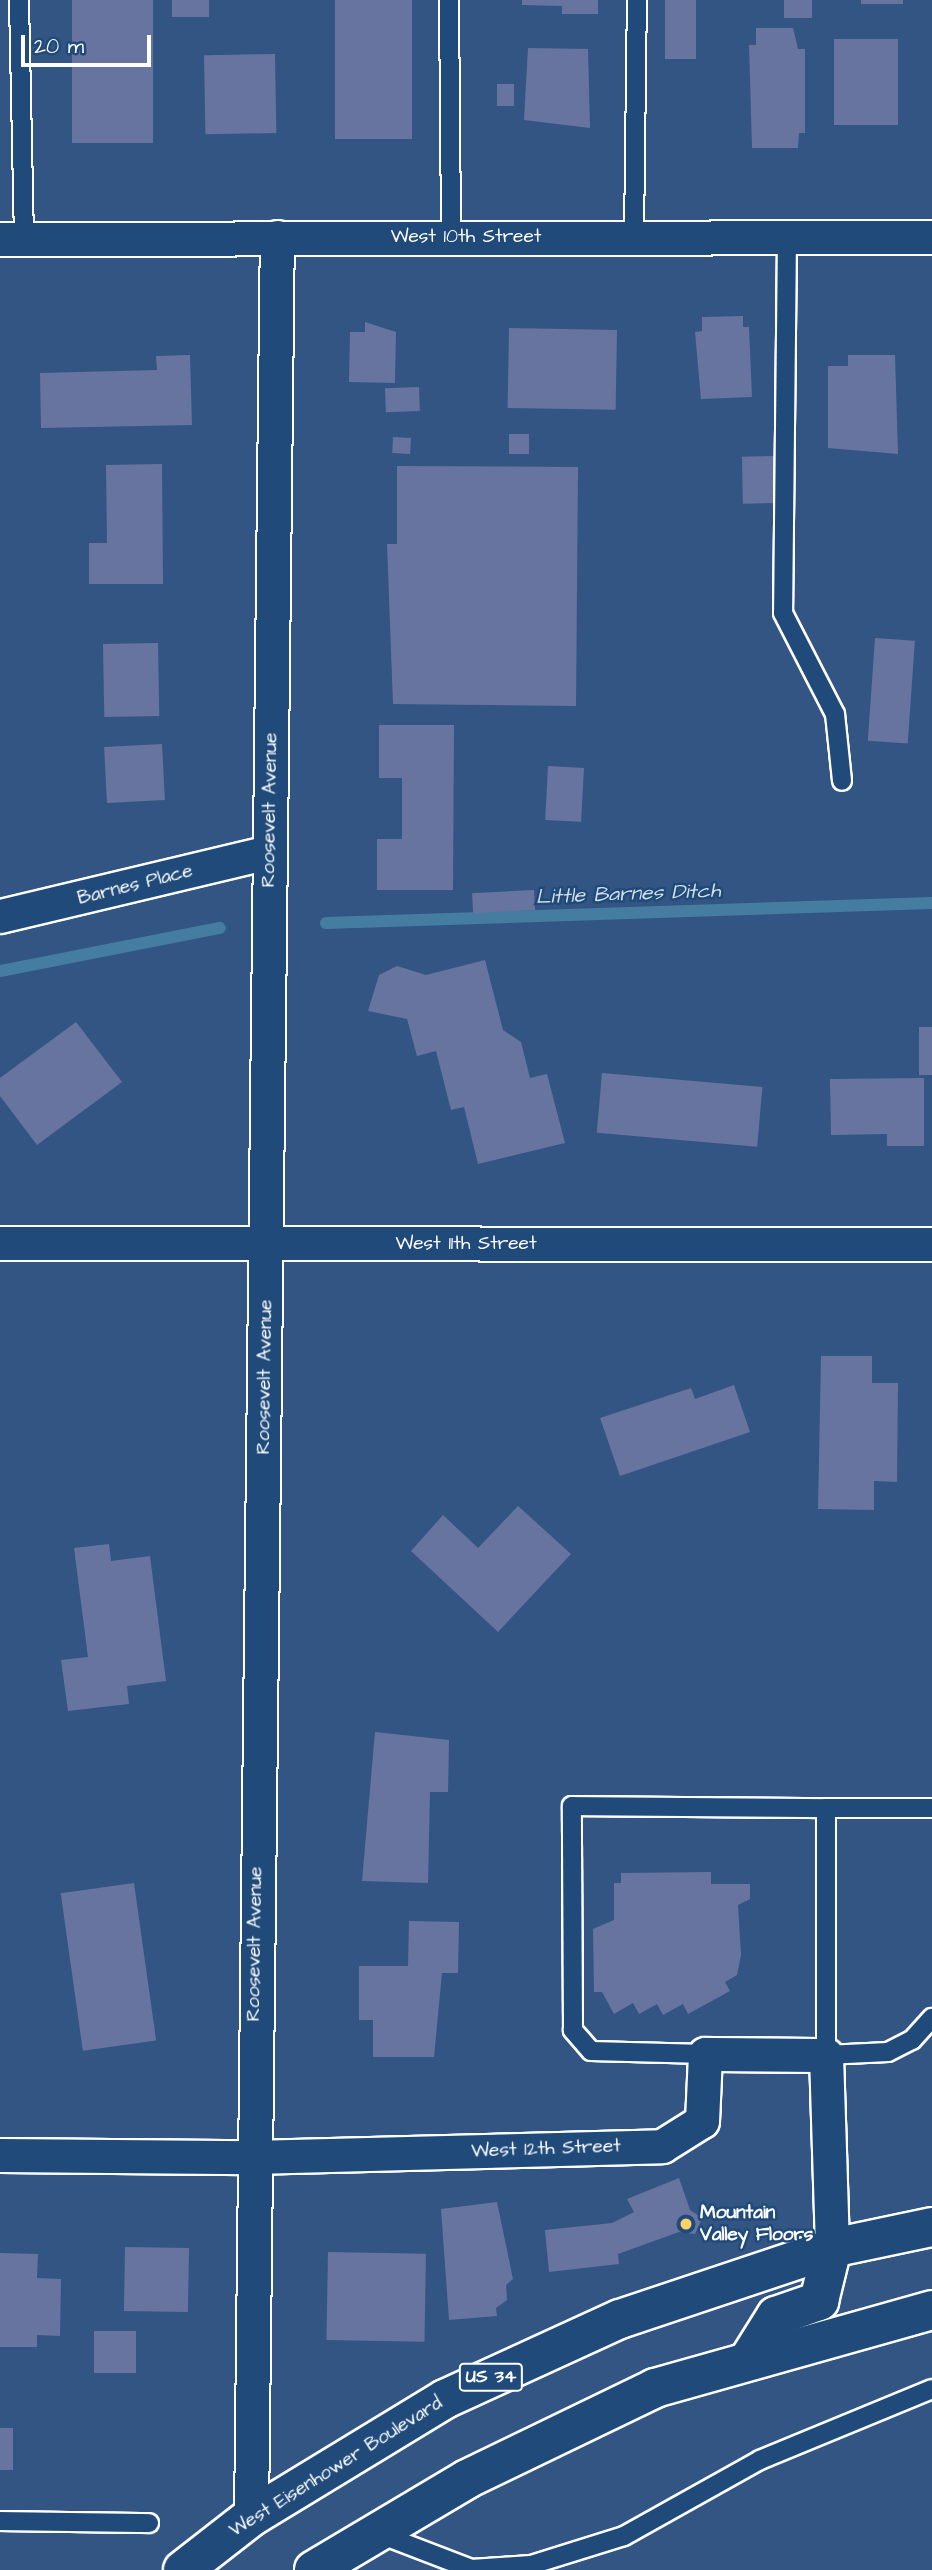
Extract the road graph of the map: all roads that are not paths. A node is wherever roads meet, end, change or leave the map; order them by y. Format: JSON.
{"nodes":[{"id":1,"x":19,"y":0,"type":"edge"},
{"id":2,"x":449,"y":0,"type":"edge"},
{"id":3,"x":637,"y":0,"type":"edge"},
{"id":4,"x":276,"y":237,"type":"junction"},
{"id":5,"x":451,"y":237,"type":"junction"},
{"id":6,"x":634,"y":237,"type":"junction"},
{"id":7,"x":788,"y":237,"type":"junction"},
{"id":8,"x":932,"y":237,"type":"edge"},
{"id":9,"x":12,"y":239,"type":"edge"},
{"id":10,"x":842,"y":780,"type":"dead end"},
{"id":11,"x":269,"y":852,"type":"junction"},
{"id":12,"x":0,"y":916,"type":"edge"},
{"id":13,"x":0,"y":1243,"type":"edge"},
{"id":14,"x":932,"y":1244,"type":"edge"},
{"id":15,"x":267,"y":1245,"type":"junction"},
{"id":16,"x":826,"y":1808,"type":"junction"},
{"id":17,"x":932,"y":1808,"type":"edge"},
{"id":18,"x":932,"y":2018,"type":"edge"},
{"id":19,"x":705,"y":2054,"type":"junction"},
{"id":20,"x":826,"y":2055,"type":"junction"},
{"id":21,"x":0,"y":2155,"type":"edge"},
{"id":22,"x":252,"y":2158,"type":"junction"},
{"id":23,"x":932,"y":2227,"type":"edge"},
{"id":24,"x":832,"y":2248,"type":"junction"},
{"id":25,"x":932,"y":2310,"type":"edge"},
{"id":26,"x":749,"y":2359,"type":"junction"},
{"id":27,"x":932,"y":2389,"type":"edge"},
{"id":28,"x":251,"y":2517,"type":"junction"},
{"id":29,"x":0,"y":2521,"type":"edge"},
{"id":30,"x":149,"y":2523,"type":"dead end"},
{"id":31,"x":373,"y":2531,"type":"junction"},
{"id":32,"x":183,"y":2570,"type":"edge"},
{"id":33,"x":314,"y":2570,"type":"edge"}],
"edges":[{"from":1,"to":9,"type":"lane"},
{"from":2,"to":5,"type":"lane"},
{"from":3,"to":6,"type":"lane"},
{"from":4,"to":5,"type":"street","name":"West 10th Street"},
{"from":4,"to":9,"type":"street","name":"West 10th Street"},
{"from":4,"to":11,"type":"street","name":"Roosevelt Avenue"},
{"from":5,"to":6,"type":"street","name":"West 10th Street"},
{"from":6,"to":7,"type":"street","name":"West 10th Street"},
{"from":7,"to":8,"type":"street","name":"West 10th Street"},
{"from":7,"to":10,"type":"lane"},
{"from":11,"to":12,"type":"street","name":"Barnes Place"},
{"from":11,"to":15,"type":"street","name":"Roosevelt Avenue"},
{"from":13,"to":15,"type":"street","name":"West 11th Street"},
{"from":14,"to":15,"type":"street","name":"West 11th Street"},
{"from":15,"to":22,"type":"street","name":"Roosevelt Avenue"},
{"from":16,"to":17,"type":"lane"},
{"from":16,"to":19,"type":"lane"},
{"from":16,"to":20,"type":"lane"},
{"from":18,"to":20,"type":"lane"},
{"from":19,"to":20,"type":"street"},
{"from":19,"to":22,"type":"street","name":"West 12th Street"},
{"from":20,"to":24,"type":"street"},
{"from":21,"to":22,"type":"street","name":"West 12th Street"},
{"from":22,"to":28,"type":"street","name":"Roosevelt Avenue"},
{"from":23,"to":24,"type":"highway","name":"West Eisenhower Boulevard","number":"US 34"},
{"from":24,"to":26,"type":"highway"},
{"from":24,"to":28,"type":"highway","name":"West Eisenhower Boulevard","number":"US 34"},
{"from":25,"to":26,"type":"highway"},
{"from":26,"to":31,"type":"highway"},
{"from":27,"to":31,"type":"lane"},
{"from":28,"to":32,"type":"highway","name":"West Eisenhower Boulevard","number":"US 34"},
{"from":29,"to":30,"type":"lane"},
{"from":31,"to":33,"type":"highway"}]}
